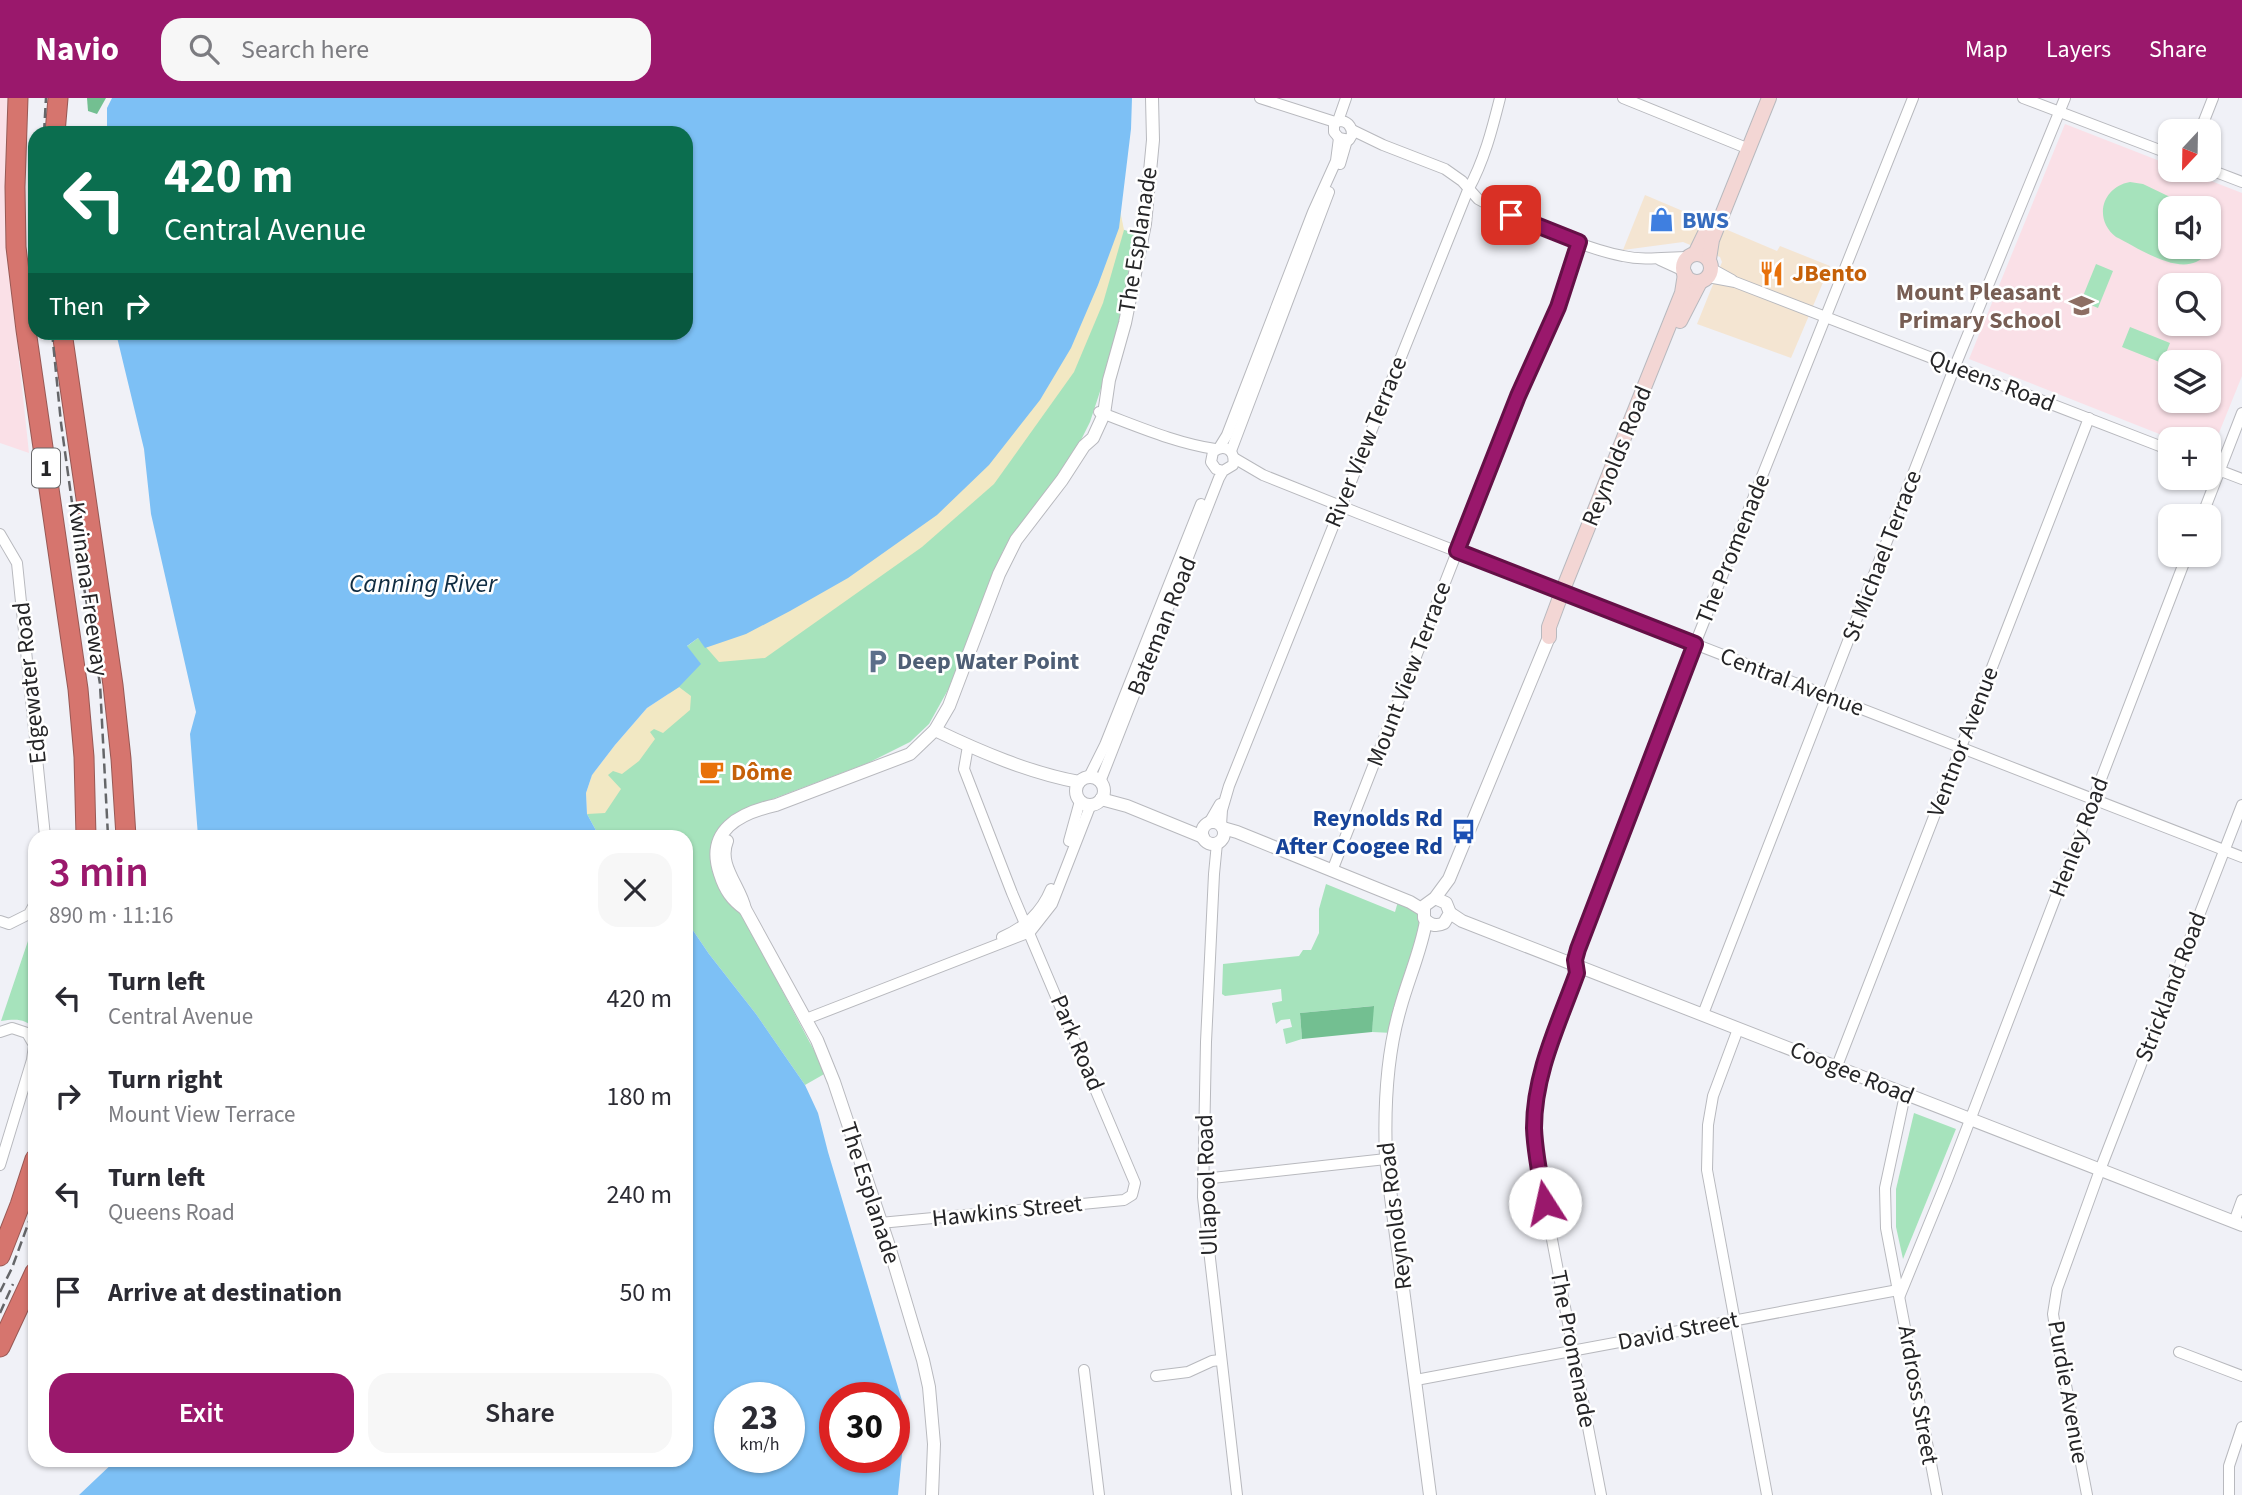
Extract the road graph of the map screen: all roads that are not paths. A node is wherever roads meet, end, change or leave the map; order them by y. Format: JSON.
{"nodes":[{"id":1,"x":18,"y":98,"type":"edge"},
{"id":2,"x":58,"y":98,"type":"edge"},
{"id":3,"x":1152,"y":98,"type":"edge"},
{"id":4,"x":1260,"y":98,"type":"edge"},
{"id":5,"x":1346,"y":98,"type":"edge"},
{"id":6,"x":1500,"y":98,"type":"edge"},
{"id":7,"x":1623,"y":98,"type":"edge"},
{"id":8,"x":1761,"y":98,"type":"edge"},
{"id":9,"x":1769,"y":98,"type":"edge"},
{"id":10,"x":1913,"y":98,"type":"edge"},
{"id":11,"x":2023,"y":98,"type":"edge"},
{"id":12,"x":2065,"y":98,"type":"edge"},
{"id":13,"x":2213,"y":98,"type":"edge"},
{"id":14,"x":2060,"y":112,"type":"junction"},
{"id":15,"x":2205,"y":119,"type":"edge"},
{"id":16,"x":1756,"y":120,"type":"junction"},
{"id":17,"x":56,"y":126,"type":"edge"},
{"id":18,"x":1343,"y":131,"type":"junction"},
{"id":19,"x":1745,"y":147,"type":"junction"},
{"id":20,"x":2158,"y":149,"type":"edge"},
{"id":21,"x":2221,"y":174,"type":"edge"},
{"id":22,"x":2242,"y":182,"type":"edge"},
{"id":23,"x":1468,"y":190,"type":"junction"},
{"id":24,"x":1579,"y":242,"type":"junction"},
{"id":25,"x":1698,"y":268,"type":"junction"},
{"id":26,"x":1825,"y":317,"type":"junction"},
{"id":27,"x":63,"y":340,"type":"edge"},
{"id":28,"x":1955,"y":366,"type":"junction"},
{"id":29,"x":1101,"y":413,"type":"junction"},
{"id":30,"x":2242,"y":413,"type":"edge"},
{"id":31,"x":2089,"y":418,"type":"junction"},
{"id":32,"x":2158,"y":445,"type":"edge"},
{"id":33,"x":2221,"y":454,"type":"edge"},
{"id":34,"x":1222,"y":459,"type":"junction"},
{"id":35,"x":2221,"y":471,"type":"edge"},
{"id":36,"x":2242,"y":479,"type":"edge"},
{"id":37,"x":1341,"y":506,"type":"junction"},
{"id":38,"x":0,"y":534,"type":"edge"},
{"id":39,"x":1457,"y":551,"type":"junction"},
{"id":40,"x":2182,"y":567,"type":"edge"},
{"id":41,"x":1566,"y":594,"type":"junction"},
{"id":42,"x":1549,"y":636,"type":"joint"},
{"id":43,"x":1695,"y":644,"type":"junction"},
{"id":44,"x":1828,"y":696,"type":"junction"},
{"id":45,"x":935,"y":730,"type":"junction"},
{"id":46,"x":968,"y":746,"type":"junction"},
{"id":47,"x":1961,"y":748,"type":"junction"},
{"id":48,"x":1090,"y":791,"type":"junction"},
{"id":49,"x":2093,"y":799,"type":"junction"},
{"id":50,"x":2242,"y":805,"type":"edge"},
{"id":51,"x":44,"y":830,"type":"edge"},
{"id":52,"x":86,"y":830,"type":"edge"},
{"id":53,"x":126,"y":830,"type":"edge"},
{"id":54,"x":1213,"y":833,"type":"junction"},
{"id":55,"x":2224,"y":850,"type":"junction"},
{"id":56,"x":2242,"y":857,"type":"edge"},
{"id":57,"x":1332,"y":871,"type":"junction"},
{"id":58,"x":1012,"y":893,"type":"junction"},
{"id":59,"x":1037,"y":912,"type":"junction"},
{"id":60,"x":1436,"y":912,"type":"junction"},
{"id":61,"x":28,"y":914,"type":"edge"},
{"id":62,"x":4,"y":922,"type":"edge"},
{"id":63,"x":1028,"y":928,"type":"junction"},
{"id":64,"x":1576,"y":967,"type":"junction"},
{"id":65,"x":1703,"y":1014,"type":"junction"},
{"id":66,"x":806,"y":1019,"type":"junction"},
{"id":67,"x":1738,"y":1029,"type":"junction"},
{"id":68,"x":0,"y":1032,"type":"edge"},
{"id":69,"x":28,"y":1034,"type":"edge"},
{"id":70,"x":1837,"y":1066,"type":"junction"},
{"id":71,"x":28,"y":1073,"type":"edge"},
{"id":72,"x":1905,"y":1095,"type":"junction"},
{"id":73,"x":1970,"y":1119,"type":"junction"},
{"id":74,"x":1386,"y":1159,"type":"junction"},
{"id":75,"x":0,"y":1165,"type":"edge"},
{"id":76,"x":2100,"y":1170,"type":"junction"},
{"id":77,"x":1203,"y":1179,"type":"junction"},
{"id":78,"x":28,"y":1180,"type":"edge"},
{"id":79,"x":1132,"y":1195,"type":"joint"},
{"id":80,"x":2242,"y":1200,"type":"edge"},
{"id":81,"x":880,"y":1223,"type":"junction"},
{"id":82,"x":2238,"y":1224,"type":"edge"},
{"id":83,"x":0,"y":1256,"type":"edge"},
{"id":84,"x":28,"y":1287,"type":"edge"},
{"id":85,"x":1899,"y":1292,"type":"junction"},
{"id":86,"x":1734,"y":1320,"type":"junction"},
{"id":87,"x":0,"y":1347,"type":"edge"},
{"id":88,"x":1573,"y":1352,"type":"junction"},
{"id":89,"x":2179,"y":1352,"type":"dead end"},
{"id":90,"x":1220,"y":1360,"type":"junction"},
{"id":91,"x":1084,"y":1370,"type":"dead end"},
{"id":92,"x":1156,"y":1376,"type":"dead end"},
{"id":93,"x":2242,"y":1376,"type":"edge"},
{"id":94,"x":1416,"y":1380,"type":"junction"},
{"id":95,"x":2242,"y":1427,"type":"edge"},
{"id":96,"x":932,"y":1495,"type":"edge"},
{"id":97,"x":1099,"y":1495,"type":"edge"},
{"id":98,"x":1237,"y":1495,"type":"edge"},
{"id":99,"x":1430,"y":1495,"type":"edge"},
{"id":100,"x":1601,"y":1495,"type":"edge"},
{"id":101,"x":1767,"y":1495,"type":"edge"},
{"id":102,"x":1937,"y":1495,"type":"edge"},
{"id":103,"x":2087,"y":1495,"type":"edge"},
{"id":104,"x":2229,"y":1495,"type":"edge"}],
"edges":[{"from":1,"to":52,"type":"highway","name":"Kwinana Freeway","number":"1"},
{"from":2,"to":17,"type":"highway"},
{"from":3,"to":29,"type":"street","name":"The Esplanade"},
{"from":4,"to":18,"type":"street","name":"Queens Road"},
{"from":5,"to":18,"type":"street","name":"Bateman Road"},
{"from":6,"to":23,"type":"street","name":"River View Terrace"},
{"from":7,"to":19,"type":"street"},
{"from":8,"to":16,"type":"main road","name":"Reynolds Road"},
{"from":9,"to":16,"type":"main road","name":"Reynolds Road"},
{"from":10,"to":26,"type":"street","name":"The Promenade"},
{"from":11,"to":14,"type":"street"},
{"from":12,"to":14,"type":"street","name":"St Michael Terrace"},
{"from":13,"to":15,"type":"street"},
{"from":14,"to":20,"type":"street"},
{"from":14,"to":28,"type":"street","name":"St Michael Terrace"},
{"from":16,"to":19,"type":"main road","name":"Reynolds Road"},
{"from":18,"to":23,"type":"street","name":"Queens Road"},
{"from":18,"to":34,"type":"street","name":"Bateman Road"},
{"from":19,"to":25,"type":"main road","name":"Reynolds Road"},
{"from":21,"to":22,"type":"street"},
{"from":23,"to":24,"type":"street","name":"Queens Road"},
{"from":23,"to":37,"type":"street","name":"River View Terrace"},
{"from":24,"to":25,"type":"street","name":"Queens Road"},
{"from":24,"to":39,"type":"street","name":"Mount View Terrace"},
{"from":25,"to":26,"type":"street","name":"Queens Road"},
{"from":25,"to":41,"type":"main road","name":"Reynolds Road"},
{"from":26,"to":28,"type":"street","name":"Queens Road"},
{"from":26,"to":43,"type":"street","name":"The Promenade"},
{"from":27,"to":53,"type":"highway","name":"Kwinana Freeway","number":"1"},
{"from":28,"to":31,"type":"street","name":"Queens Road"},
{"from":28,"to":44,"type":"street","name":"St Michael Terrace"},
{"from":29,"to":34,"type":"street","name":"Central Avenue"},
{"from":29,"to":45,"type":"street","name":"The Esplanade"},
{"from":30,"to":33,"type":"street"},
{"from":31,"to":32,"type":"street","name":"Queens Road"},
{"from":31,"to":47,"type":"street","name":"Ventnor Avenue"},
{"from":34,"to":37,"type":"street","name":"Central Avenue"},
{"from":34,"to":48,"type":"street","name":"Bateman Road"},
{"from":35,"to":36,"type":"street"},
{"from":37,"to":39,"type":"street","name":"Central Avenue"},
{"from":37,"to":54,"type":"street","name":"River View Terrace"},
{"from":38,"to":51,"type":"street","name":"Edgewater Road"},
{"from":39,"to":41,"type":"street","name":"Central Avenue"},
{"from":39,"to":57,"type":"street","name":"Mount View Terrace"},
{"from":40,"to":49,"type":"street","name":"Henley Road"},
{"from":41,"to":42,"type":"main road","name":"Reynolds Road"},
{"from":41,"to":43,"type":"street","name":"Central Avenue"},
{"from":42,"to":60,"type":"street","name":"Reynolds Road"},
{"from":43,"to":44,"type":"street","name":"Central Avenue"},
{"from":43,"to":64,"type":"street","name":"The Promenade"},
{"from":44,"to":47,"type":"street","name":"Central Avenue"},
{"from":44,"to":65,"type":"street","name":"St Michael Terrace"},
{"from":45,"to":46,"type":"street"},
{"from":45,"to":66,"type":"street","name":"The Esplanade"},
{"from":46,"to":48,"type":"street"},
{"from":46,"to":58,"type":"street","name":"Park Road"},
{"from":47,"to":49,"type":"street","name":"Central Avenue"},
{"from":47,"to":70,"type":"street","name":"Ventnor Avenue"},
{"from":48,"to":54,"type":"street"},
{"from":48,"to":59,"type":"street","name":"Bateman Road"},
{"from":48,"to":63,"type":"street","name":"Bateman Road"},
{"from":49,"to":55,"type":"street","name":"Central Avenue"},
{"from":49,"to":73,"type":"street","name":"Henley Road"},
{"from":50,"to":55,"type":"street","name":"Strickland Road"},
{"from":54,"to":57,"type":"street"},
{"from":54,"to":77,"type":"street","name":"Ullapool Road"},
{"from":55,"to":56,"type":"street","name":"Central Avenue"},
{"from":55,"to":76,"type":"street","name":"Strickland Road"},
{"from":57,"to":60,"type":"street"},
{"from":58,"to":59,"type":"street"},
{"from":58,"to":63,"type":"street","name":"Park Road"},
{"from":59,"to":63,"type":"street","name":"Bateman Road"},
{"from":60,"to":64,"type":"street","name":"Coogee Road"},
{"from":60,"to":74,"type":"street","name":"Reynolds Road"},
{"from":61,"to":62,"type":"street"},
{"from":63,"to":66,"type":"street","name":"Bateman Road"},
{"from":63,"to":79,"type":"street","name":"Park Road"},
{"from":64,"to":65,"type":"street","name":"Coogee Road"},
{"from":64,"to":88,"type":"street","name":"The Promenade"},
{"from":65,"to":67,"type":"street","name":"Coogee Road"},
{"from":66,"to":81,"type":"street","name":"The Esplanade"},
{"from":67,"to":70,"type":"street","name":"Coogee Road"},
{"from":67,"to":86,"type":"street"},
{"from":68,"to":69,"type":"street"},
{"from":70,"to":72,"type":"street","name":"Coogee Road"},
{"from":71,"to":75,"type":"street"},
{"from":72,"to":73,"type":"street","name":"Coogee Road"},
{"from":72,"to":85,"type":"street","name":"Ardross Street"},
{"from":73,"to":76,"type":"street","name":"Coogee Road"},
{"from":73,"to":85,"type":"street","name":"Ardross Street"},
{"from":74,"to":77,"type":"street"},
{"from":74,"to":94,"type":"street","name":"Reynolds Road"},
{"from":76,"to":82,"type":"street","name":"Coogee Road"},
{"from":76,"to":103,"type":"street","name":"Purdie Avenue"},
{"from":77,"to":90,"type":"street","name":"Ullapool Road"},
{"from":78,"to":83,"type":"highway"},
{"from":79,"to":81,"type":"street","name":"Hawkins Street"},
{"from":80,"to":82,"type":"street"},
{"from":81,"to":96,"type":"street","name":"The Esplanade"},
{"from":84,"to":87,"type":"highway"},
{"from":85,"to":86,"type":"street","name":"David Street"},
{"from":85,"to":102,"type":"street","name":"Ardross Street"},
{"from":86,"to":88,"type":"street","name":"David Street"},
{"from":86,"to":101,"type":"street"},
{"from":88,"to":94,"type":"street","name":"David Street"},
{"from":88,"to":100,"type":"street","name":"The Promenade"},
{"from":89,"to":93,"type":"street"},
{"from":90,"to":92,"type":"street"},
{"from":90,"to":98,"type":"street","name":"Ullapool Road"},
{"from":91,"to":97,"type":"street"},
{"from":94,"to":99,"type":"street","name":"Reynolds Road"},
{"from":95,"to":104,"type":"street"}]}
